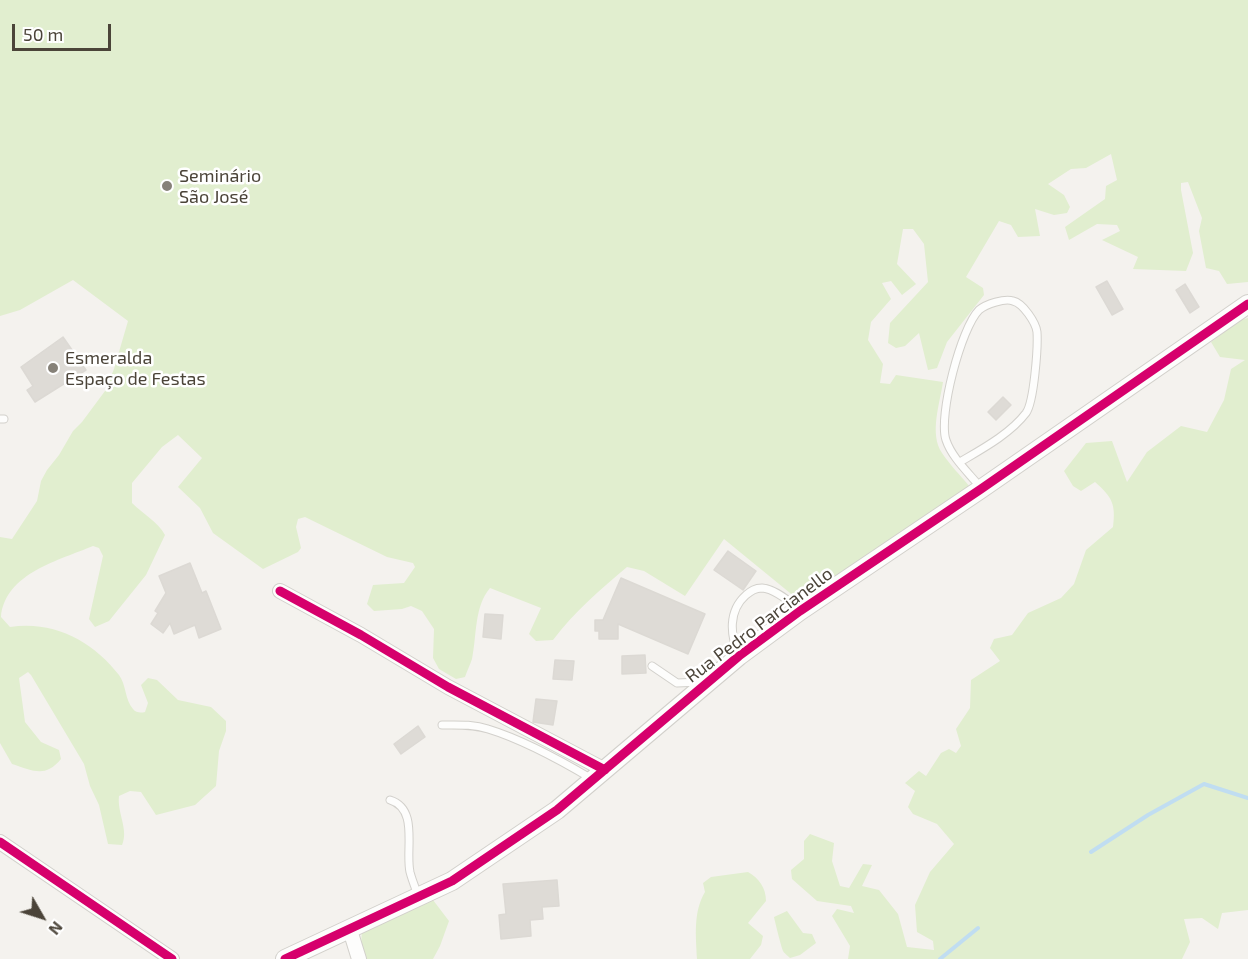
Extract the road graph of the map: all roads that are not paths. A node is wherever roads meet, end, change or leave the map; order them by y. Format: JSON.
{"nodes":[{"id":1,"x":1248,"y":304,"type":"edge"},
{"id":2,"x":960,"y":462,"type":"junction"},
{"id":3,"x":981,"y":489,"type":"junction"},
{"id":4,"x":280,"y":591,"type":"dead end"},
{"id":5,"x":800,"y":611,"type":"junction"},
{"id":6,"x":739,"y":656,"type":"junction"},
{"id":7,"x":652,"y":666,"type":"dead end"},
{"id":8,"x":708,"y":682,"type":"junction"},
{"id":9,"x":442,"y":724,"type":"dead end"},
{"id":10,"x":599,"y":775,"type":"junction"},
{"id":11,"x":390,"y":800,"type":"dead end"},
{"id":12,"x":0,"y":842,"type":"edge"},
{"id":13,"x":418,"y":897,"type":"junction"},
{"id":14,"x":350,"y":930,"type":"junction"},
{"id":15,"x":172,"y":959,"type":"edge"},
{"id":16,"x":285,"y":959,"type":"edge"},
{"id":17,"x":359,"y":959,"type":"edge"}],
"edges":[{"from":1,"to":3,"type":"street","name":"Rua Pedro Parcianello"},
{"from":2,"to":2,"type":"lane"},
{"from":2,"to":3,"type":"lane"},
{"from":3,"to":5,"type":"street","name":"Rua Pedro Parcianello"},
{"from":4,"to":10,"type":"street"},
{"from":5,"to":6,"type":"street","name":"Rua Pedro Parcianello"},
{"from":5,"to":6,"type":"lane"},
{"from":6,"to":8,"type":"street","name":"Rua Pedro Parcianello"},
{"from":7,"to":8,"type":"lane"},
{"from":8,"to":10,"type":"street","name":"Rua Pedro Parcianello"},
{"from":9,"to":10,"type":"lane"},
{"from":10,"to":13,"type":"street","name":"Rua Pedro Parcianello"},
{"from":11,"to":13,"type":"lane"},
{"from":12,"to":15,"type":"street"},
{"from":13,"to":14,"type":"street","name":"Rua Pedro Parcianello"},
{"from":14,"to":16,"type":"street","name":"Rua Pedro Parcianello"},
{"from":14,"to":17,"type":"street"}]}
